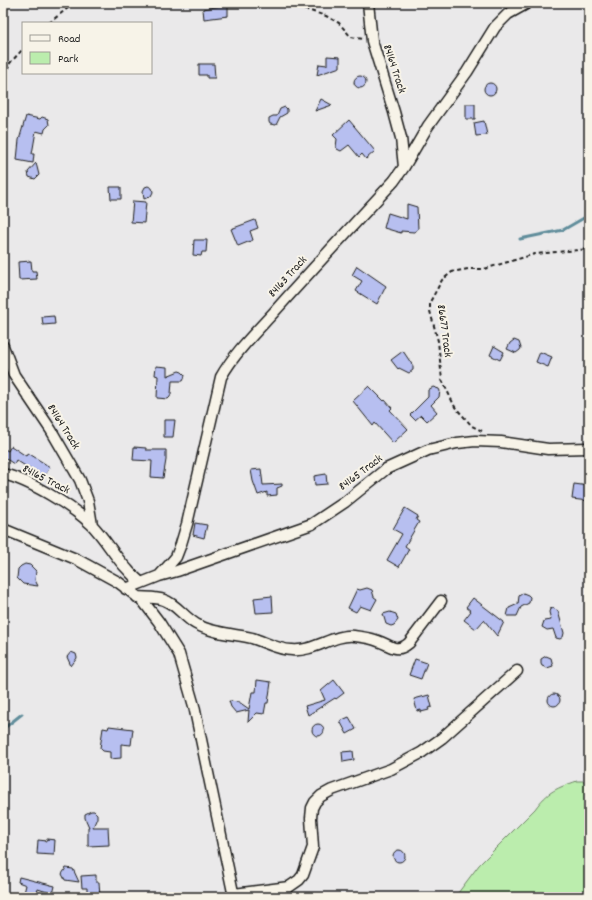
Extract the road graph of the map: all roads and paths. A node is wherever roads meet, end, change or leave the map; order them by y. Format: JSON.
{"nodes":[{"id":1,"x":74,"y":3,"type":"edge"},
{"id":2,"x":270,"y":3,"type":"edge"},
{"id":3,"x":368,"y":3,"type":"edge"},
{"id":4,"x":526,"y":4,"type":"dead end"},
{"id":5,"x":50,"y":22,"type":"edge"},
{"id":6,"x":372,"y":41,"type":"junction"},
{"id":7,"x":22,"y":49,"type":"edge"},
{"id":8,"x":3,"y":84,"type":"edge"},
{"id":9,"x":404,"y":167,"type":"junction"},
{"id":10,"x":589,"y":250,"type":"edge"},
{"id":11,"x":3,"y":346,"type":"edge"},
{"id":12,"x":484,"y":432,"type":"dead end"},
{"id":13,"x":589,"y":448,"type":"edge"},
{"id":14,"x":3,"y":474,"type":"edge"},
{"id":15,"x":92,"y":525,"type":"junction"},
{"id":16,"x":3,"y":529,"type":"edge"},
{"id":17,"x":159,"y":576,"type":"junction"},
{"id":18,"x":141,"y":583,"type":"junction"},
{"id":19,"x":126,"y":589,"type":"junction"},
{"id":20,"x":136,"y":596,"type":"junction"},
{"id":21,"x":441,"y":602,"type":"dead end"},
{"id":22,"x":517,"y":671,"type":"dead end"},
{"id":23,"x":234,"y":895,"type":"edge"}],
"edges":[{"from":1,"to":5,"type":"path"},
{"from":2,"to":6,"type":"path","name":"84164 Track"},
{"from":3,"to":6,"type":"street"},
{"from":4,"to":9,"type":"street","name":"84163 Track"},
{"from":6,"to":9,"type":"street","name":"84164 Track"},
{"from":7,"to":8,"type":"path"},
{"from":9,"to":17,"type":"street","name":"84163 Track"},
{"from":10,"to":12,"type":"path","name":"86677 Track"},
{"from":11,"to":15,"type":"street","name":"84164 Track"},
{"from":13,"to":17,"type":"street","name":"84165 Track"},
{"from":14,"to":15,"type":"street","name":"84165 Track"},
{"from":15,"to":18,"type":"street","name":"84165 Track"},
{"from":16,"to":19,"type":"street"},
{"from":17,"to":18,"type":"street","name":"84163 Track"},
{"from":18,"to":19,"type":"street","name":"84163 Track"},
{"from":19,"to":20,"type":"street"},
{"from":20,"to":21,"type":"street"},
{"from":20,"to":23,"type":"street"},
{"from":22,"to":23,"type":"street"}]}
